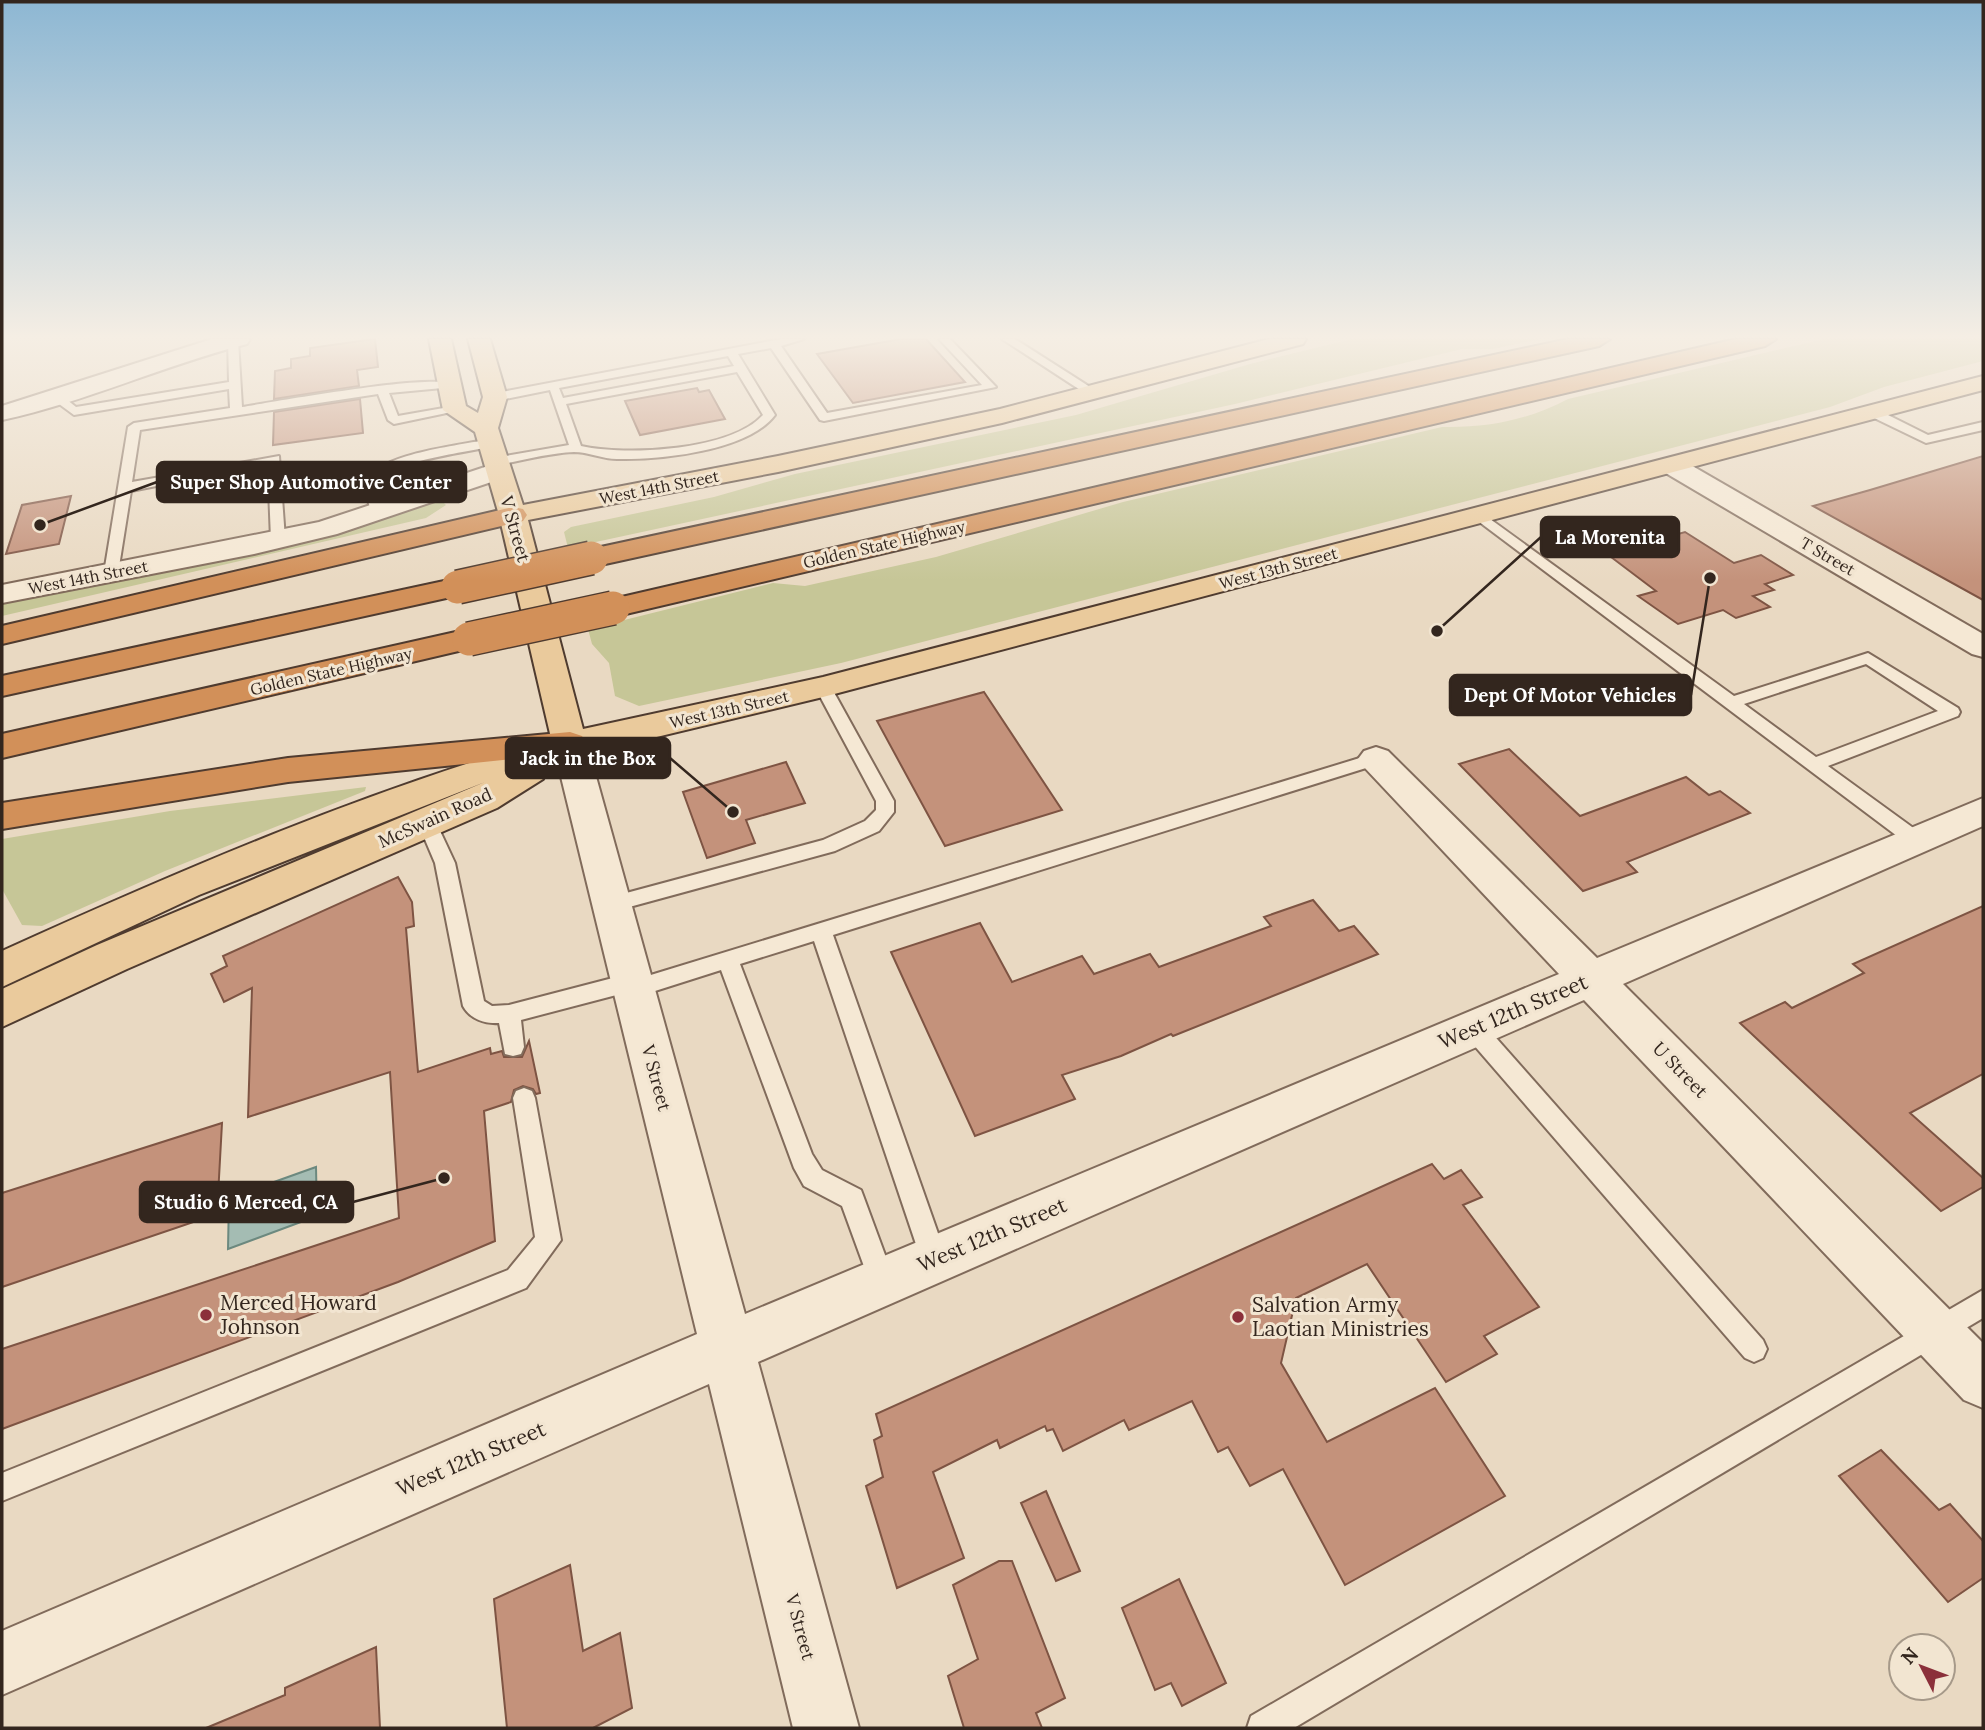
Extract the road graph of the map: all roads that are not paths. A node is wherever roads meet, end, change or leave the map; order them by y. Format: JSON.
{"nodes":[{"id":1,"x":180,"y":420,"type":"edge"},
{"id":2,"x":464,"y":420,"type":"edge"},
{"id":3,"x":494,"y":420,"type":"edge"},
{"id":4,"x":566,"y":420,"type":"edge"},
{"id":5,"x":767,"y":420,"type":"edge"},
{"id":6,"x":978,"y":420,"type":"edge"},
{"id":7,"x":1228,"y":420,"type":"edge"},
{"id":8,"x":1419,"y":420,"type":"edge"},
{"id":9,"x":1843,"y":420,"type":"edge"},
{"id":10,"x":1887,"y":420,"type":"edge"},
{"id":11,"x":1983,"y":426,"type":"edge"},
{"id":12,"x":576,"y":448,"type":"junction"},
{"id":13,"x":492,"y":451,"type":"junction"},
{"id":14,"x":1672,"y":466,"type":"junction"},
{"id":15,"x":124,"y":488,"type":"junction"},
{"id":16,"x":378,"y":511,"type":"junction"},
{"id":17,"x":526,"y":512,"type":"junction"},
{"id":18,"x":1479,"y":515,"type":"junction"},
{"id":19,"x":278,"y":539,"type":"junction"},
{"id":20,"x":111,"y":573,"type":"junction"},
{"id":21,"x":2,"y":594,"type":"edge"},
{"id":22,"x":2,"y":635,"type":"edge"},
{"id":23,"x":1983,"y":647,"type":"edge"},
{"id":24,"x":2,"y":686,"type":"edge"},
{"id":25,"x":823,"y":687,"type":"junction"},
{"id":26,"x":1732,"y":702,"type":"junction"},
{"id":27,"x":570,"y":744,"type":"junction"},
{"id":28,"x":2,"y":746,"type":"edge"},
{"id":29,"x":1376,"y":759,"type":"joint"},
{"id":30,"x":1815,"y":764,"type":"junction"},
{"id":31,"x":1983,"y":811,"type":"edge"},
{"id":32,"x":2,"y":816,"type":"edge"},
{"id":33,"x":427,"y":823,"type":"junction"},
{"id":34,"x":1916,"y":840,"type":"junction"},
{"id":35,"x":611,"y":904,"type":"junction"},
{"id":36,"x":821,"y":931,"type":"junction"},
{"id":37,"x":728,"y":960,"type":"junction"},
{"id":38,"x":2,"y":970,"type":"edge"},
{"id":39,"x":1592,"y":979,"type":"junction"},
{"id":40,"x":632,"y":986,"type":"junction"},
{"id":41,"x":2,"y":1009,"type":"edge"},
{"id":42,"x":509,"y":1014,"type":"junction"},
{"id":43,"x":1474,"y":1029,"type":"junction"},
{"id":44,"x":513,"y":1047,"type":"dead end"},
{"id":45,"x":524,"y":1098,"type":"dead end"},
{"id":46,"x":934,"y":1259,"type":"junction"},
{"id":47,"x":882,"y":1282,"type":"junction"},
{"id":48,"x":1983,"y":1303,"type":"edge"},
{"id":49,"x":1934,"y":1332,"type":"junction"},
{"id":50,"x":728,"y":1348,"type":"junction"},
{"id":51,"x":1755,"y":1349,"type":"dead end"},
{"id":52,"x":1983,"y":1381,"type":"edge"},
{"id":53,"x":2,"y":1487,"type":"edge"},
{"id":54,"x":2,"y":1662,"type":"edge"},
{"id":55,"x":826,"y":1728,"type":"edge"},
{"id":56,"x":1263,"y":1728,"type":"edge"}],
"edges":[{"from":1,"to":15,"type":"lane"},
{"from":2,"to":13,"type":"main road"},
{"from":3,"to":13,"type":"main road"},
{"from":4,"to":12,"type":"lane"},
{"from":5,"to":12,"type":"lane"},
{"from":6,"to":17,"type":"main road","name":"West 14th Street"},
{"from":7,"to":24,"type":"highway","bridge":true},
{"from":8,"to":28,"type":"highway","name":"Golden State Highway","bridge":true},
{"from":9,"to":14,"type":"main road","name":"West 13th Street"},
{"from":10,"to":11,"type":"lane"},
{"from":12,"to":13,"type":"lane"},
{"from":13,"to":16,"type":"street","name":"West 14th Street"},
{"from":13,"to":16,"type":"lane"},
{"from":13,"to":17,"type":"main road","name":"V Street"},
{"from":14,"to":18,"type":"main road","name":"West 13th Street"},
{"from":14,"to":23,"type":"street","name":"T Street"},
{"from":15,"to":19,"type":"lane"},
{"from":15,"to":20,"type":"lane"},
{"from":16,"to":19,"type":"street","name":"West 14th Street"},
{"from":17,"to":22,"type":"highway"},
{"from":17,"to":27,"type":"main road","name":"V Street"},
{"from":18,"to":25,"type":"main road","name":"West 13th Street"},
{"from":18,"to":26,"type":"lane"},
{"from":19,"to":20,"type":"street","name":"West 14th Street"},
{"from":20,"to":21,"type":"street","name":"West 14th Street"},
{"from":25,"to":27,"type":"main road","name":"West 13th Street"},
{"from":25,"to":35,"type":"lane"},
{"from":26,"to":30,"type":"lane"},
{"from":26,"to":30,"type":"lane"},
{"from":27,"to":32,"type":"highway"},
{"from":27,"to":33,"type":"main road","name":"McSwain Road"},
{"from":27,"to":35,"type":"street","name":"V Street"},
{"from":27,"to":38,"type":"main road","name":"McSwain Road"},
{"from":29,"to":36,"type":"lane"},
{"from":29,"to":39,"type":"street","name":"U Street"},
{"from":30,"to":34,"type":"lane"},
{"from":31,"to":34,"type":"street","name":"West 12th Street"},
{"from":33,"to":41,"type":"main road","name":"McSwain Road"},
{"from":33,"to":42,"type":"lane"},
{"from":34,"to":39,"type":"street","name":"West 12th Street"},
{"from":35,"to":40,"type":"street","name":"V Street"},
{"from":36,"to":37,"type":"lane"},
{"from":36,"to":46,"type":"lane"},
{"from":37,"to":40,"type":"lane"},
{"from":37,"to":47,"type":"lane"},
{"from":39,"to":43,"type":"street","name":"West 12th Street"},
{"from":39,"to":49,"type":"street","name":"U Street"},
{"from":40,"to":42,"type":"lane"},
{"from":40,"to":50,"type":"street","name":"V Street"},
{"from":42,"to":44,"type":"lane"},
{"from":43,"to":46,"type":"street","name":"West 12th Street"},
{"from":43,"to":51,"type":"lane"},
{"from":45,"to":53,"type":"lane"},
{"from":46,"to":47,"type":"street","name":"West 12th Street"},
{"from":47,"to":50,"type":"street","name":"West 12th Street"},
{"from":48,"to":49,"type":"lane"},
{"from":49,"to":52,"type":"street","name":"U Street"},
{"from":49,"to":56,"type":"lane"},
{"from":50,"to":54,"type":"street","name":"West 12th Street"},
{"from":50,"to":55,"type":"street","name":"V Street"}]}
